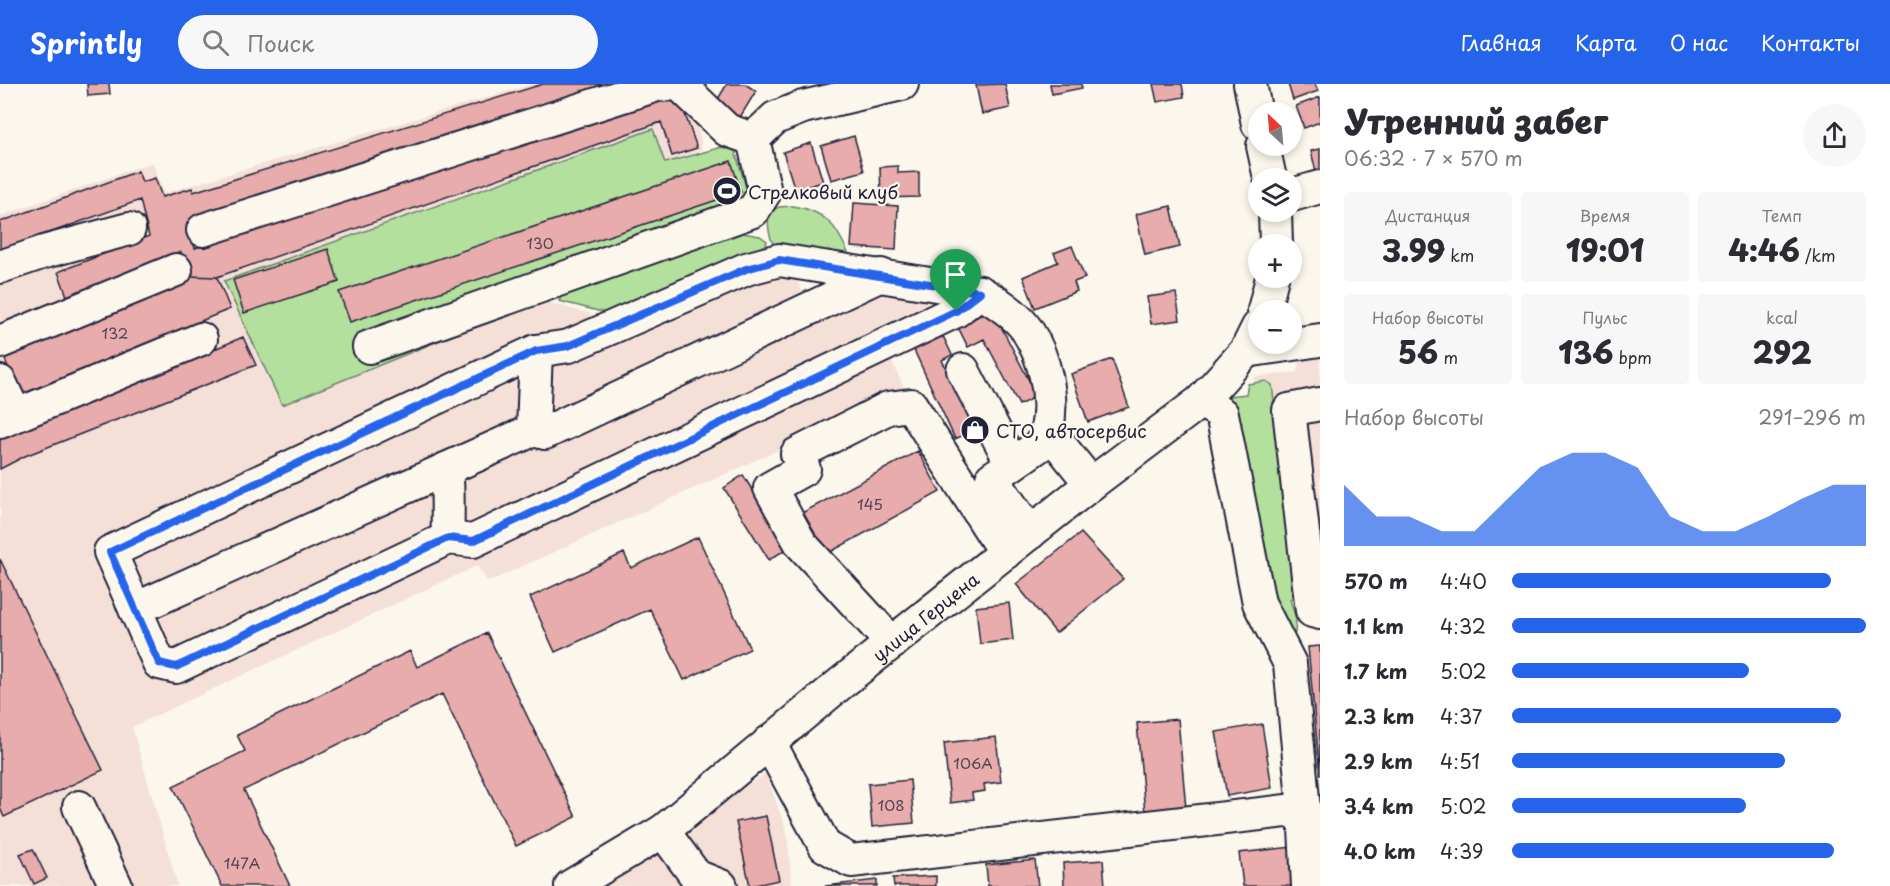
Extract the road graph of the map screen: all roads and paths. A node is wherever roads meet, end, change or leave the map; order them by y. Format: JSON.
{"nodes":[{"id":1,"x":678,"y":84,"type":"edge"},
{"id":2,"x":902,"y":84,"type":"edge"},
{"id":3,"x":1250,"y":84,"type":"edge"},
{"id":4,"x":1254,"y":102,"type":"edge"},
{"id":5,"x":753,"y":139,"type":"junction"},
{"id":6,"x":1320,"y":187,"type":"edge"},
{"id":7,"x":1302,"y":192,"type":"edge"},
{"id":8,"x":129,"y":230,"type":"dead end"},
{"id":9,"x":203,"y":230,"type":"dead end"},
{"id":10,"x":0,"y":267,"type":"edge"},
{"id":11,"x":176,"y":270,"type":"dead end"},
{"id":12,"x":882,"y":275,"type":"junction"},
{"id":13,"x":980,"y":292,"type":"junction"},
{"id":14,"x":201,"y":339,"type":"dead end"},
{"id":15,"x":1302,"y":340,"type":"edge"},
{"id":16,"x":1320,"y":340,"type":"edge"},
{"id":17,"x":0,"y":342,"type":"edge"},
{"id":18,"x":1248,"y":344,"type":"edge"},
{"id":19,"x":369,"y":347,"type":"dead end"},
{"id":20,"x":536,"y":351,"type":"junction"},
{"id":21,"x":963,"y":370,"type":"dead end"},
{"id":22,"x":0,"y":382,"type":"edge"},
{"id":23,"x":1201,"y":401,"type":"junction"},
{"id":24,"x":1320,"y":404,"type":"edge"},
{"id":25,"x":7,"y":418,"type":"edge"},
{"id":26,"x":533,"y":430,"type":"junction"},
{"id":27,"x":1053,"y":436,"type":"junction"},
{"id":28,"x":1012,"y":464,"type":"junction"},
{"id":29,"x":446,"y":469,"type":"junction"},
{"id":30,"x":1091,"y":484,"type":"junction"},
{"id":31,"x":1030,"y":533,"type":"junction"},
{"id":32,"x":448,"y":538,"type":"junction"},
{"id":33,"x":1005,"y":553,"type":"junction"},
{"id":34,"x":135,"y":609,"type":"junction"},
{"id":35,"x":1320,"y":613,"type":"edge"},
{"id":36,"x":892,"y":643,"type":"junction"},
{"id":37,"x":769,"y":742,"type":"junction"},
{"id":38,"x":80,"y":807,"type":"dead end"},
{"id":39,"x":1305,"y":809,"type":"junction"},
{"id":40,"x":663,"y":831,"type":"junction"},
{"id":41,"x":699,"y":883,"type":"edge"},
{"id":42,"x":116,"y":886,"type":"edge"},
{"id":43,"x":571,"y":886,"type":"edge"},
{"id":44,"x":1308,"y":886,"type":"edge"}],
"edges":[{"from":1,"to":5,"type":"street"},
{"from":1,"to":9,"type":"street"},
{"from":2,"to":5,"type":"street"},
{"from":3,"to":4,"type":"street"},
{"from":5,"to":19,"type":"street"},
{"from":6,"to":7,"type":"street"},
{"from":8,"to":10,"type":"street"},
{"from":11,"to":17,"type":"street"},
{"from":12,"to":13,"type":"street"},
{"from":12,"to":20,"type":"street"},
{"from":12,"to":26,"type":"street"},
{"from":13,"to":27,"type":"street"},
{"from":13,"to":32,"type":"street"},
{"from":14,"to":25,"type":"street"},
{"from":15,"to":16,"type":"street"},
{"from":18,"to":23,"type":"street","name":"улица Герцена"},
{"from":20,"to":26,"type":"street"},
{"from":20,"to":34,"type":"street"},
{"from":21,"to":28,"type":"street"},
{"from":22,"to":25,"type":"street"},
{"from":23,"to":30,"type":"street","name":"улица Герцена"},
{"from":23,"to":39,"type":"street"},
{"from":24,"to":35,"type":"street"},
{"from":26,"to":29,"type":"street"},
{"from":27,"to":28,"type":"street"},
{"from":27,"to":30,"type":"street"},
{"from":28,"to":31,"type":"street"},
{"from":29,"to":32,"type":"street"},
{"from":29,"to":34,"type":"street"},
{"from":30,"to":31,"type":"street","name":"улица Герцена"},
{"from":31,"to":33,"type":"street","name":"улица Герцена"},
{"from":32,"to":34,"type":"street"},
{"from":33,"to":36,"type":"street","name":"улица Герцена"},
{"from":33,"to":36,"type":"street"},
{"from":36,"to":37,"type":"street","name":"улица Герцена"},
{"from":37,"to":39,"type":"street"},
{"from":37,"to":40,"type":"street","name":"улица Герцена"},
{"from":38,"to":42,"type":"street"},
{"from":39,"to":44,"type":"street"},
{"from":40,"to":41,"type":"street"},
{"from":40,"to":43,"type":"street","name":"улица Герцена"}]}
